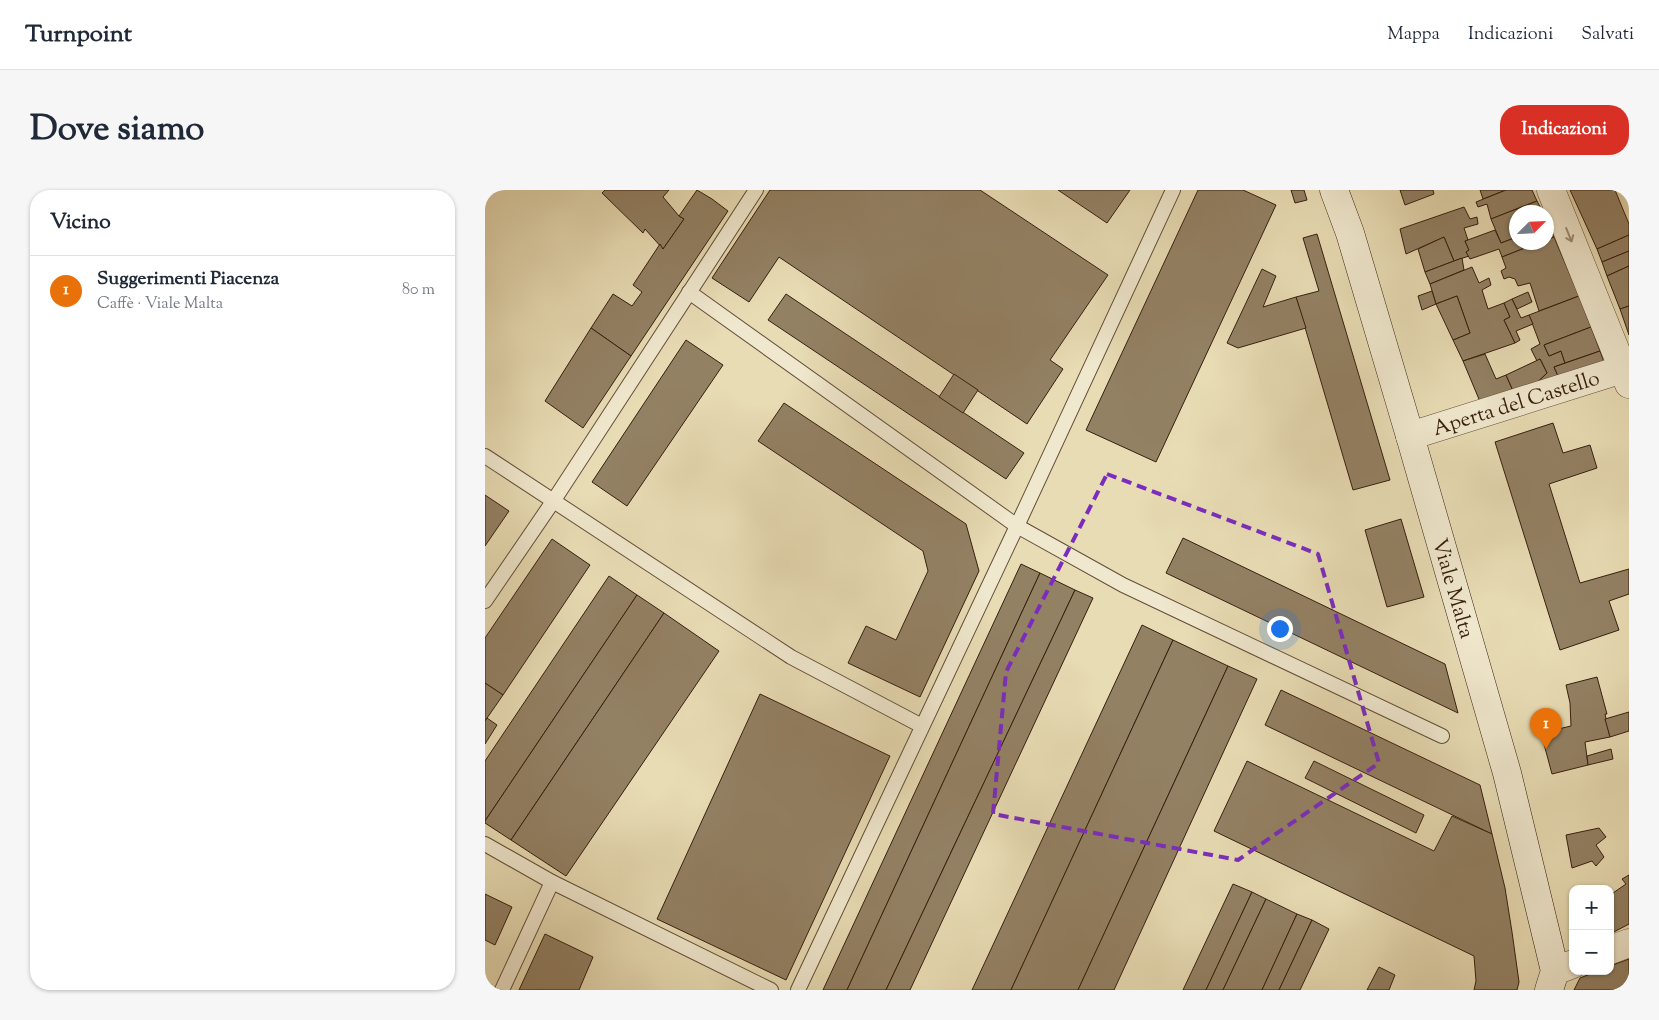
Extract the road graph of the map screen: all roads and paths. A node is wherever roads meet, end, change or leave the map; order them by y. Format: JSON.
{"nodes":[{"id":1,"x":1173,"y":190,"type":"edge"},
{"id":2,"x":1334,"y":190,"type":"edge"},
{"id":3,"x":1551,"y":190,"type":"edge"},
{"id":4,"x":752,"y":192,"type":"edge"},
{"id":5,"x":689,"y":292,"type":"junction"},
{"id":6,"x":1626,"y":376,"type":"edge"},
{"id":7,"x":1410,"y":436,"type":"junction"},
{"id":8,"x":485,"y":456,"type":"edge"},
{"id":9,"x":554,"y":500,"type":"junction"},
{"id":10,"x":1017,"y":526,"type":"junction"},
{"id":11,"x":485,"y":602,"type":"edge"},
{"id":12,"x":923,"y":726,"type":"junction"},
{"id":13,"x":1442,"y":736,"type":"dead end"},
{"id":14,"x":485,"y":844,"type":"edge"},
{"id":15,"x":552,"y":882,"type":"junction"},
{"id":16,"x":1629,"y":943,"type":"edge"},
{"id":17,"x":1614,"y":949,"type":"edge"},
{"id":18,"x":1559,"y":975,"type":"edge"},
{"id":19,"x":502,"y":990,"type":"edge"},
{"id":20,"x":771,"y":990,"type":"edge"},
{"id":21,"x":798,"y":990,"type":"edge"}],
"edges":[{"from":1,"to":10,"type":"lane"},
{"from":2,"to":7,"type":"street","name":"Viale Malta"},
{"from":3,"to":6,"type":"street","one_way":true},
{"from":4,"to":5,"type":"lane"},
{"from":5,"to":9,"type":"lane"},
{"from":5,"to":10,"type":"lane"},
{"from":6,"to":7,"type":"street","name":"Aperta del Castello"},
{"from":7,"to":18,"type":"street","name":"Viale Malta"},
{"from":8,"to":9,"type":"lane"},
{"from":9,"to":11,"type":"lane"},
{"from":9,"to":12,"type":"lane"},
{"from":10,"to":12,"type":"lane"},
{"from":10,"to":13,"type":"lane"},
{"from":12,"to":21,"type":"lane"},
{"from":14,"to":15,"type":"lane"},
{"from":15,"to":19,"type":"lane"},
{"from":15,"to":20,"type":"lane"},
{"from":16,"to":17,"type":"street"}]}
